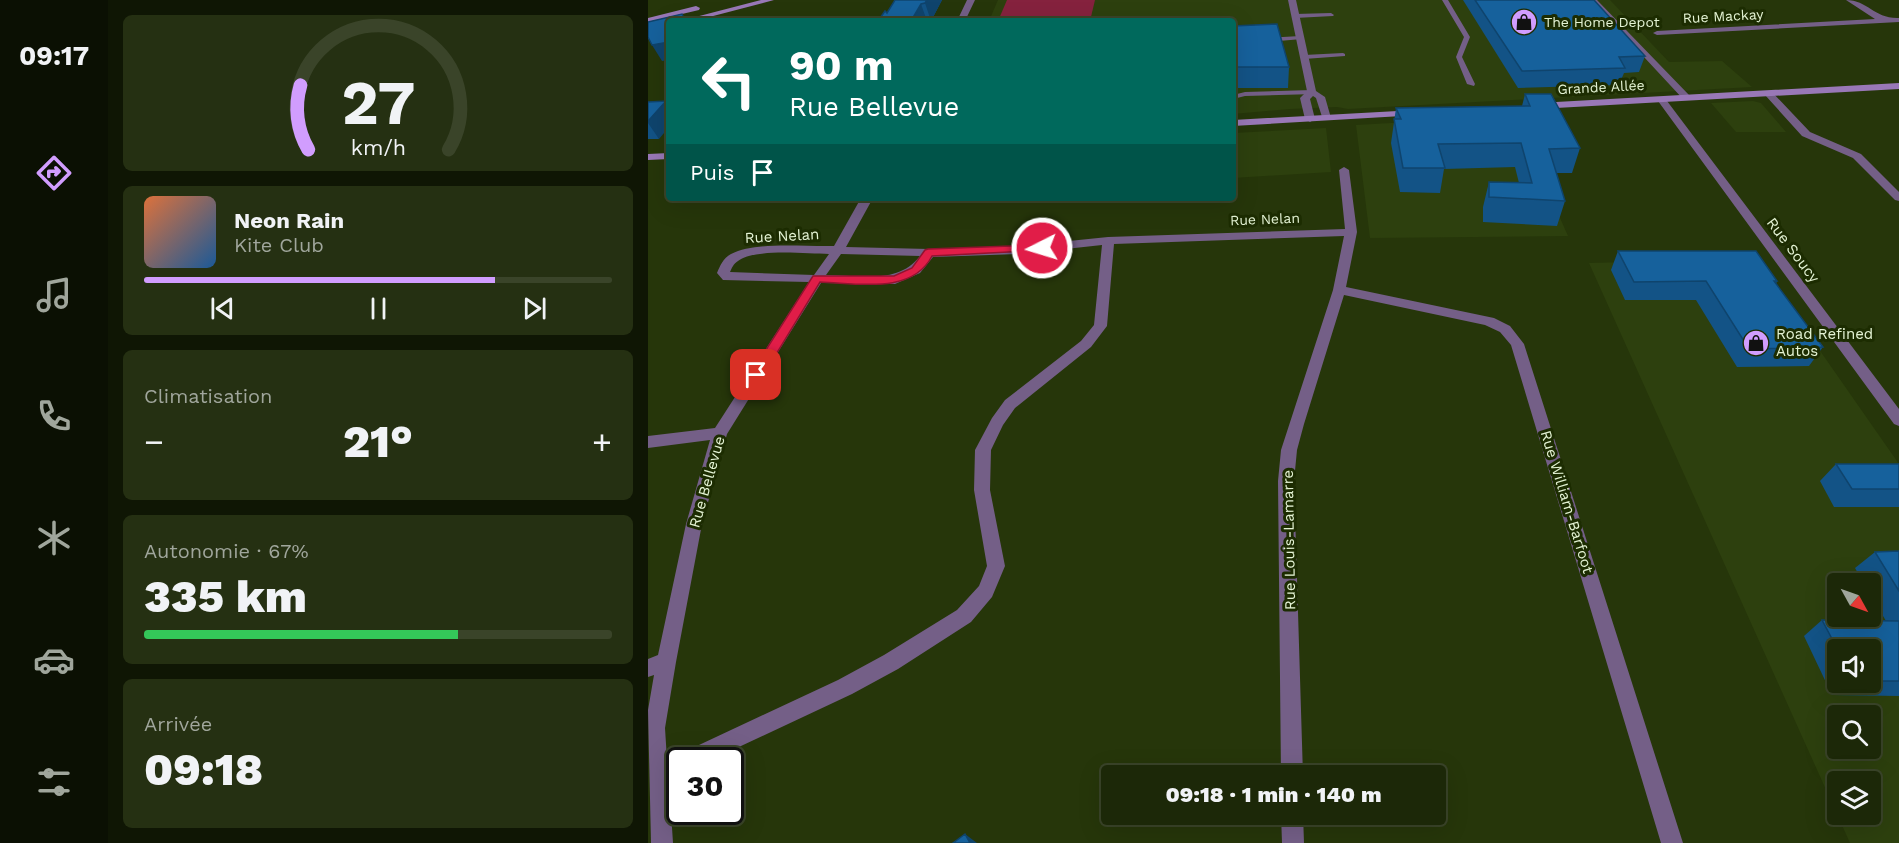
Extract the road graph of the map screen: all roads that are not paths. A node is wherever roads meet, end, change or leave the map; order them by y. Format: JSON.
{"nodes":[{"id":1,"x":731,"y":0,"type":"edge"},
{"id":2,"x":770,"y":0,"type":"edge"},
{"id":3,"x":971,"y":0,"type":"edge"},
{"id":4,"x":1292,"y":0,"type":"edge"},
{"id":5,"x":1445,"y":0,"type":"edge"},
{"id":6,"x":1594,"y":0,"type":"edge"},
{"id":7,"x":1850,"y":0,"type":"edge"},
{"id":8,"x":1331,"y":15,"type":"dead end"},
{"id":9,"x":1295,"y":16,"type":"junction"},
{"id":10,"x":696,"y":18,"type":"edge"},
{"id":11,"x":962,"y":18,"type":"edge"},
{"id":12,"x":648,"y":20,"type":"edge"},
{"id":13,"x":1899,"y":20,"type":"edge"},
{"id":14,"x":1884,"y":21,"type":"junction"},
{"id":15,"x":666,"y":25,"type":"edge"},
{"id":16,"x":648,"y":29,"type":"edge"},
{"id":17,"x":1899,"y":30,"type":"edge"},
{"id":18,"x":1657,"y":33,"type":"dead end"},
{"id":19,"x":1300,"y":39,"type":"junction"},
{"id":20,"x":1256,"y":40,"type":"edge"},
{"id":21,"x":1343,"y":55,"type":"dead end"},
{"id":22,"x":1304,"y":57,"type":"junction"},
{"id":23,"x":1471,"y":84,"type":"dead end"},
{"id":24,"x":1899,"y":86,"type":"edge"},
{"id":25,"x":1311,"y":92,"type":"junction"},
{"id":26,"x":1768,"y":93,"type":"junction"},
{"id":27,"x":1236,"y":96,"type":"edge"},
{"id":28,"x":1686,"y":98,"type":"junction"},
{"id":29,"x":1661,"y":99,"type":"junction"},
{"id":30,"x":1530,"y":106,"type":"edge"},
{"id":31,"x":1423,"y":112,"type":"edge"},
{"id":32,"x":1326,"y":118,"type":"junction"},
{"id":33,"x":1310,"y":119,"type":"junction"},
{"id":34,"x":1236,"y":123,"type":"edge"},
{"id":35,"x":666,"y":156,"type":"edge"},
{"id":36,"x":648,"y":157,"type":"edge"},
{"id":37,"x":1344,"y":170,"type":"dead end"},
{"id":38,"x":1899,"y":198,"type":"edge"},
{"id":39,"x":865,"y":201,"type":"edge"},
{"id":40,"x":1351,"y":232,"type":"junction"},
{"id":41,"x":1108,"y":241,"type":"junction"},
{"id":42,"x":838,"y":250,"type":"junction"},
{"id":43,"x":928,"y":253,"type":"junction"},
{"id":44,"x":817,"y":279,"type":"junction"},
{"id":45,"x":1339,"y":290,"type":"junction"},
{"id":46,"x":1899,"y":420,"type":"edge"},
{"id":47,"x":720,"y":434,"type":"junction"},
{"id":48,"x":648,"y":442,"type":"edge"},
{"id":49,"x":657,"y":665,"type":"edge"},
{"id":50,"x":651,"y":730,"type":"edge"},
{"id":51,"x":717,"y":747,"type":"edge"},
{"id":52,"x":1292,"y":765,"type":"edge"},
{"id":53,"x":666,"y":771,"type":"edge"},
{"id":54,"x":658,"y":775,"type":"junction"},
{"id":55,"x":1292,"y":825,"type":"edge"},
{"id":56,"x":662,"y":843,"type":"edge"},
{"id":57,"x":1293,"y":843,"type":"edge"},
{"id":58,"x":1672,"y":843,"type":"edge"}],
"edges":[{"from":1,"to":12,"type":"main road"},
{"from":2,"to":10,"type":"main road"},
{"from":3,"to":11,"type":"street"},
{"from":4,"to":9,"type":"street"},
{"from":5,"to":23,"type":"lane"},
{"from":6,"to":28,"type":"lane"},
{"from":7,"to":14,"type":"street"},
{"from":8,"to":9,"type":"lane"},
{"from":9,"to":19,"type":"street"},
{"from":13,"to":14,"type":"street","name":"Rue Mackay"},
{"from":14,"to":17,"type":"street"},
{"from":14,"to":18,"type":"street","name":"Rue Mackay"},
{"from":15,"to":16,"type":"main road"},
{"from":19,"to":20,"type":"lane"},
{"from":19,"to":22,"type":"street"},
{"from":21,"to":22,"type":"lane"},
{"from":22,"to":25,"type":"street"},
{"from":24,"to":26,"type":"main road","name":"Grande Allée"},
{"from":25,"to":27,"type":"lane"},
{"from":25,"to":32,"type":"street"},
{"from":25,"to":33,"type":"street"},
{"from":26,"to":28,"type":"main road","name":"Grande Allée"},
{"from":26,"to":38,"type":"street"},
{"from":28,"to":29,"type":"main road","name":"Grande Allée"},
{"from":29,"to":30,"type":"main road","name":"Grande Allée"},
{"from":29,"to":46,"type":"street","name":"Rue Soucy"},
{"from":31,"to":32,"type":"main road"},
{"from":32,"to":33,"type":"main road"},
{"from":33,"to":34,"type":"main road"},
{"from":35,"to":36,"type":"main road"},
{"from":37,"to":40,"type":"street","name":"Rue Louis-Lamarre"},
{"from":39,"to":42,"type":"street","name":"Rue Bellevue"},
{"from":40,"to":41,"type":"street","name":"Rue Nelan"},
{"from":40,"to":45,"type":"street","name":"Rue Louis-Lamarre"},
{"from":41,"to":43,"type":"street","name":"Rue Nelan"},
{"from":41,"to":51,"type":"street"},
{"from":42,"to":43,"type":"street","name":"Rue Nelan"},
{"from":42,"to":44,"type":"street","name":"Rue Bellevue"},
{"from":42,"to":44,"type":"street","name":"Rue Nelan"},
{"from":43,"to":44,"type":"street","name":"Rue Nelan"},
{"from":44,"to":47,"type":"street","name":"Rue Bellevue"},
{"from":45,"to":52,"type":"street","name":"Rue Louis-Lamarre"},
{"from":45,"to":58,"type":"street","name":"Rue William-Barfoot"},
{"from":47,"to":48,"type":"street"},
{"from":47,"to":49,"type":"street","name":"Rue Bellevue"},
{"from":49,"to":50,"type":"street","name":"Rue Bellevue"},
{"from":50,"to":54,"type":"street","name":"Rue Bellevue"},
{"from":53,"to":54,"type":"street"},
{"from":54,"to":56,"type":"street","name":"Rue Bellevue"},
{"from":55,"to":57,"type":"street"}]}
